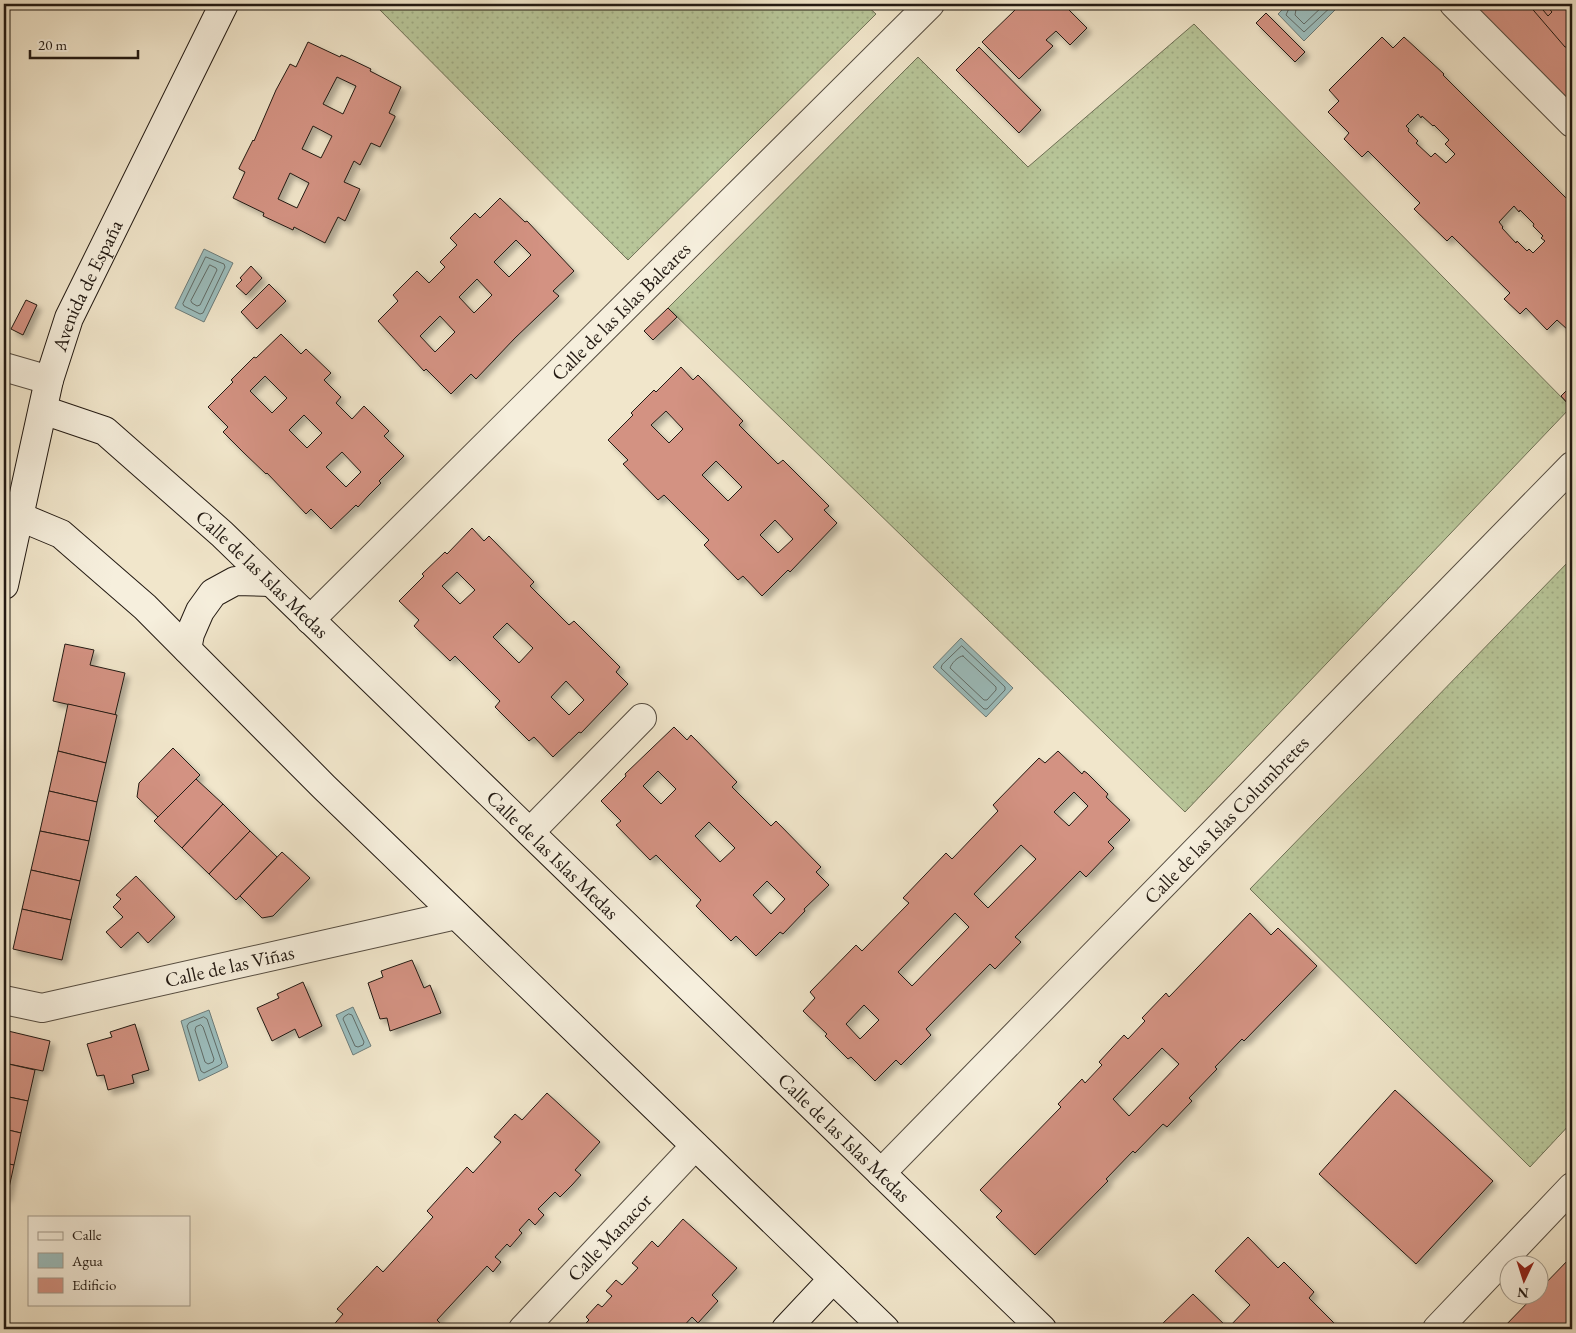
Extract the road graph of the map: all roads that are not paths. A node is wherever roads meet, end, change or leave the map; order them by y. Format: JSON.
{"nodes":[{"id":1,"x":224,"y":4,"type":"edge"},
{"id":2,"x":930,"y":4,"type":"edge"},
{"id":3,"x":1454,"y":4,"type":"edge"},
{"id":4,"x":1572,"y":123,"type":"edge"},
{"id":5,"x":4,"y":367,"type":"edge"},
{"id":6,"x":49,"y":380,"type":"junction"},
{"id":7,"x":44,"y":410,"type":"junction"},
{"id":8,"x":1572,"y":466,"type":"edge"},
{"id":9,"x":18,"y":516,"type":"junction"},
{"id":10,"x":271,"y":582,"type":"junction"},
{"id":11,"x":4,"y":585,"type":"edge"},
{"id":12,"x":310,"y":620,"type":"junction"},
{"id":13,"x":187,"y":649,"type":"junction"},
{"id":14,"x":642,"y":718,"type":"dead end"},
{"id":15,"x":530,"y":832,"type":"junction"},
{"id":16,"x":456,"y":915,"type":"junction"},
{"id":17,"x":4,"y":1000,"type":"edge"},
{"id":18,"x":696,"y":1146,"type":"junction"},
{"id":19,"x":881,"y":1173,"type":"junction"},
{"id":20,"x":1572,"y":1187,"type":"edge"},
{"id":21,"x":833,"y":1279,"type":"junction"},
{"id":22,"x":523,"y":1329,"type":"edge"},
{"id":23,"x":786,"y":1329,"type":"edge"},
{"id":24,"x":885,"y":1329,"type":"edge"},
{"id":25,"x":1042,"y":1329,"type":"edge"},
{"id":26,"x":1437,"y":1329,"type":"edge"}],
"edges":[{"from":1,"to":6,"type":"street","name":"Avenida de España"},
{"from":2,"to":12,"type":"street","name":"Calle de las Islas Baleares"},
{"from":3,"to":4,"type":"street"},
{"from":5,"to":6,"type":"street"},
{"from":6,"to":7,"type":"street","name":"Avenida de España"},
{"from":7,"to":9,"type":"street","name":"Avenida de España"},
{"from":7,"to":10,"type":"street","name":"Calle de las Islas Medas"},
{"from":8,"to":19,"type":"street","name":"Calle de las Islas Columbretes"},
{"from":9,"to":11,"type":"street","name":"Avenida de España"},
{"from":9,"to":13,"type":"street"},
{"from":10,"to":12,"type":"street","name":"Calle de las Islas Medas"},
{"from":10,"to":13,"type":"street"},
{"from":12,"to":15,"type":"street","name":"Calle de las Islas Medas"},
{"from":13,"to":16,"type":"street"},
{"from":14,"to":15,"type":"street"},
{"from":15,"to":19,"type":"street","name":"Calle de las Islas Medas"},
{"from":16,"to":17,"type":"street","name":"Calle de las Viñas"},
{"from":16,"to":18,"type":"street"},
{"from":18,"to":21,"type":"street"},
{"from":18,"to":22,"type":"street","name":"Calle Manacor"},
{"from":19,"to":25,"type":"street","name":"Calle de las Islas Medas"},
{"from":20,"to":26,"type":"street"},
{"from":21,"to":23,"type":"street"},
{"from":21,"to":24,"type":"street"}]}
